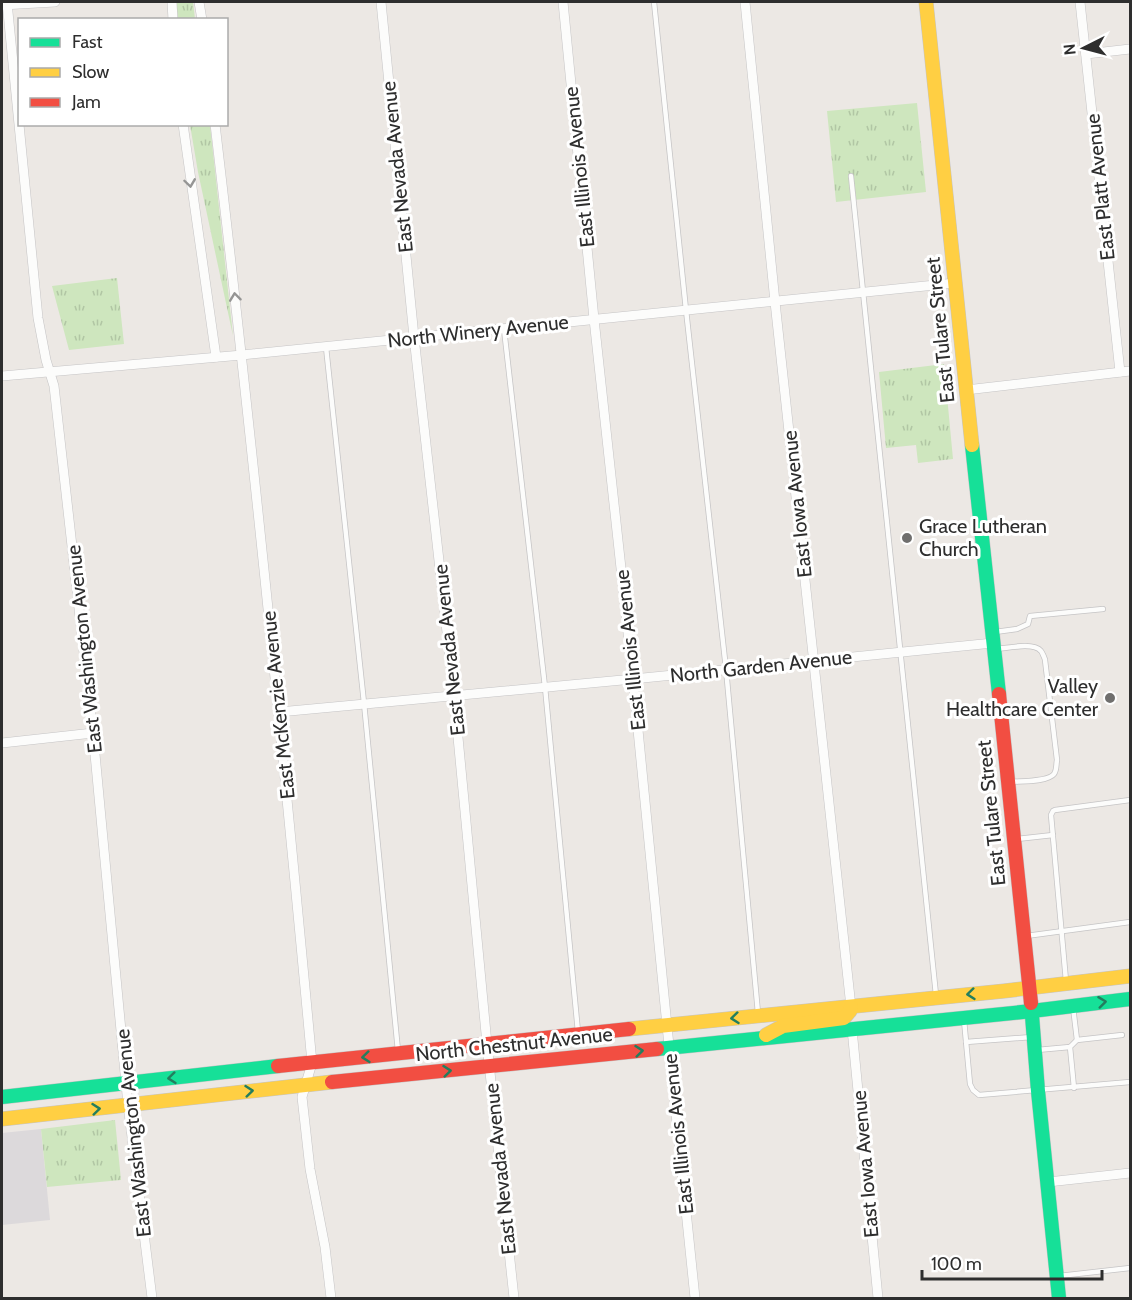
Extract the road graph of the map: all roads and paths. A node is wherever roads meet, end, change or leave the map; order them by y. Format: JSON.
{"nodes":[{"id":1,"x":55,"y":2,"type":"edge"},
{"id":2,"x":172,"y":2,"type":"edge"},
{"id":3,"x":199,"y":2,"type":"edge"},
{"id":4,"x":381,"y":2,"type":"edge"},
{"id":5,"x":563,"y":2,"type":"edge"},
{"id":6,"x":654,"y":2,"type":"edge"},
{"id":7,"x":745,"y":2,"type":"edge"},
{"id":8,"x":926,"y":2,"type":"edge"},
{"id":9,"x":1080,"y":2,"type":"edge"},
{"id":10,"x":5,"y":4,"type":"edge"},
{"id":11,"x":173,"y":18,"type":"edge"},
{"id":12,"x":202,"y":18,"type":"edge"},
{"id":13,"x":1131,"y":49,"type":"edge"},
{"id":14,"x":1086,"y":54,"type":"junction"},
{"id":15,"x":183,"y":126,"type":"edge"},
{"id":16,"x":215,"y":126,"type":"edge"},
{"id":17,"x":851,"y":176,"type":"dead end"},
{"id":18,"x":955,"y":283,"type":"junction"},
{"id":19,"x":864,"y":292,"type":"junction"},
{"id":20,"x":775,"y":302,"type":"junction"},
{"id":21,"x":686,"y":309,"type":"junction"},
{"id":22,"x":594,"y":319,"type":"junction"},
{"id":23,"x":504,"y":329,"type":"junction"},
{"id":24,"x":414,"y":338,"type":"junction"},
{"id":25,"x":326,"y":346,"type":"junction"},
{"id":26,"x":242,"y":355,"type":"junction"},
{"id":27,"x":216,"y":357,"type":"junction"},
{"id":28,"x":50,"y":372,"type":"junction"},
{"id":29,"x":1126,"y":372,"type":"edge"},
{"id":30,"x":2,"y":376,"type":"edge"},
{"id":31,"x":966,"y":390,"type":"junction"},
{"id":32,"x":1103,"y":609,"type":"dead end"},
{"id":33,"x":993,"y":641,"type":"junction"},
{"id":34,"x":901,"y":652,"type":"junction"},
{"id":35,"x":814,"y":660,"type":"junction"},
{"id":36,"x":726,"y":669,"type":"junction"},
{"id":37,"x":633,"y":679,"type":"junction"},
{"id":38,"x":545,"y":687,"type":"junction"},
{"id":39,"x":454,"y":695,"type":"junction"},
{"id":40,"x":364,"y":704,"type":"junction"},
{"id":41,"x":279,"y":712,"type":"junction"},
{"id":42,"x":93,"y":733,"type":"junction"},
{"id":43,"x":2,"y":743,"type":"edge"},
{"id":44,"x":1007,"y":783,"type":"junction"},
{"id":45,"x":1131,"y":800,"type":"edge"},
{"id":46,"x":1053,"y":835,"type":"junction"},
{"id":47,"x":1013,"y":839,"type":"junction"},
{"id":48,"x":1131,"y":922,"type":"edge"},
{"id":49,"x":1062,"y":931,"type":"junction"},
{"id":50,"x":1024,"y":936,"type":"junction"},
{"id":51,"x":1131,"y":976,"type":"edge"},
{"id":52,"x":1067,"y":984,"type":"junction"},
{"id":53,"x":1029,"y":988,"type":"junction"},
{"id":54,"x":936,"y":998,"type":"junction"},
{"id":55,"x":1131,"y":999,"type":"edge"},
{"id":56,"x":1073,"y":1005,"type":"junction"},
{"id":57,"x":851,"y":1007,"type":"junction"},
{"id":58,"x":1032,"y":1011,"type":"junction"},
{"id":59,"x":759,"y":1016,"type":"junction"},
{"id":60,"x":964,"y":1017,"type":"junction"},
{"id":61,"x":667,"y":1026,"type":"junction"},
{"id":62,"x":852,"y":1029,"type":"junction"},
{"id":63,"x":579,"y":1035,"type":"junction"},
{"id":64,"x":1122,"y":1035,"type":"dead end"},
{"id":65,"x":762,"y":1038,"type":"junction"},
{"id":66,"x":1077,"y":1040,"type":"junction"},
{"id":67,"x":966,"y":1042,"type":"junction"},
{"id":68,"x":487,"y":1044,"type":"junction"},
{"id":69,"x":1034,"y":1044,"type":"junction"},
{"id":70,"x":1070,"y":1047,"type":"junction"},
{"id":71,"x":669,"y":1048,"type":"junction"},
{"id":72,"x":398,"y":1053,"type":"junction"},
{"id":73,"x":312,"y":1063,"type":"junction"},
{"id":74,"x":489,"y":1067,"type":"junction"},
{"id":75,"x":1131,"y":1082,"type":"edge"},
{"id":76,"x":126,"y":1083,"type":"junction"},
{"id":77,"x":305,"y":1085,"type":"junction"},
{"id":78,"x":1074,"y":1088,"type":"junction"},
{"id":79,"x":1038,"y":1091,"type":"junction"},
{"id":80,"x":2,"y":1097,"type":"edge"},
{"id":81,"x":128,"y":1105,"type":"junction"},
{"id":82,"x":2,"y":1119,"type":"edge"},
{"id":83,"x":1131,"y":1173,"type":"edge"},
{"id":84,"x":1048,"y":1182,"type":"junction"},
{"id":85,"x":1131,"y":1268,"type":"edge"},
{"id":86,"x":1057,"y":1276,"type":"junction"},
{"id":87,"x":152,"y":1299,"type":"edge"},
{"id":88,"x":331,"y":1299,"type":"edge"},
{"id":89,"x":514,"y":1299,"type":"edge"},
{"id":90,"x":695,"y":1299,"type":"edge"},
{"id":91,"x":878,"y":1299,"type":"edge"},
{"id":92,"x":1059,"y":1299,"type":"edge"}],
"edges":[{"from":1,"to":10,"type":"street"},
{"from":2,"to":11,"type":"street"},
{"from":3,"to":12,"type":"street"},
{"from":4,"to":24,"type":"street","name":"East Nevada Avenue"},
{"from":5,"to":22,"type":"street","name":"East Illinois Avenue"},
{"from":6,"to":21,"type":"lane"},
{"from":7,"to":20,"type":"street","name":"East Iowa Avenue"},
{"from":8,"to":18,"type":"main road","name":"East Tulare Street"},
{"from":9,"to":14,"type":"street","name":"East Platt Avenue"},
{"from":10,"to":28,"type":"street","name":"East Washington Avenue"},
{"from":13,"to":14,"type":"street"},
{"from":14,"to":29,"type":"street","name":"East Platt Avenue"},
{"from":15,"to":27,"type":"street","one_way":true},
{"from":26,"to":16,"type":"street","name":"East McKenzie Avenue","one_way":true},
{"from":17,"to":19,"type":"lane"},
{"from":18,"to":19,"type":"street","name":"North Winery Avenue"},
{"from":18,"to":31,"type":"main road","name":"East Tulare Street"},
{"from":19,"to":20,"type":"street","name":"North Winery Avenue"},
{"from":19,"to":34,"type":"lane"},
{"from":20,"to":21,"type":"street","name":"North Winery Avenue"},
{"from":20,"to":35,"type":"street","name":"East Iowa Avenue"},
{"from":21,"to":22,"type":"street","name":"North Winery Avenue"},
{"from":21,"to":36,"type":"lane"},
{"from":22,"to":23,"type":"street","name":"North Winery Avenue"},
{"from":22,"to":37,"type":"street","name":"East Illinois Avenue"},
{"from":23,"to":24,"type":"street","name":"North Winery Avenue"},
{"from":23,"to":38,"type":"lane"},
{"from":24,"to":25,"type":"street","name":"North Winery Avenue"},
{"from":24,"to":39,"type":"street","name":"East Nevada Avenue"},
{"from":25,"to":26,"type":"street","name":"North Winery Avenue"},
{"from":25,"to":40,"type":"lane"},
{"from":26,"to":27,"type":"street","name":"North Winery Avenue"},
{"from":26,"to":41,"type":"street","name":"East McKenzie Avenue"},
{"from":27,"to":28,"type":"street","name":"North Winery Avenue"},
{"from":28,"to":30,"type":"street","name":"North Winery Avenue"},
{"from":28,"to":42,"type":"street","name":"East Washington Avenue"},
{"from":29,"to":31,"type":"street"},
{"from":31,"to":33,"type":"main road","name":"East Tulare Street"},
{"from":32,"to":33,"type":"lane"},
{"from":33,"to":34,"type":"street","name":"North Garden Avenue"},
{"from":33,"to":44,"type":"main road","name":"East Tulare Street"},
{"from":33,"to":44,"type":"lane"},
{"from":34,"to":35,"type":"street","name":"North Garden Avenue"},
{"from":34,"to":54,"type":"lane"},
{"from":35,"to":36,"type":"street","name":"North Garden Avenue"},
{"from":35,"to":57,"type":"street","name":"East Iowa Avenue"},
{"from":36,"to":37,"type":"street","name":"North Garden Avenue"},
{"from":36,"to":59,"type":"lane"},
{"from":37,"to":38,"type":"street","name":"North Garden Avenue"},
{"from":37,"to":61,"type":"street","name":"East Illinois Avenue"},
{"from":38,"to":39,"type":"street","name":"North Garden Avenue"},
{"from":38,"to":63,"type":"lane"},
{"from":39,"to":40,"type":"street","name":"North Garden Avenue"},
{"from":39,"to":68,"type":"street","name":"East Nevada Avenue"},
{"from":40,"to":41,"type":"street","name":"North Garden Avenue"},
{"from":40,"to":72,"type":"lane"},
{"from":41,"to":73,"type":"street","name":"East McKenzie Avenue"},
{"from":42,"to":43,"type":"street"},
{"from":42,"to":76,"type":"street","name":"East Washington Avenue"},
{"from":44,"to":47,"type":"main road","name":"East Tulare Street"},
{"from":45,"to":46,"type":"lane"},
{"from":46,"to":47,"type":"lane"},
{"from":46,"to":49,"type":"lane"},
{"from":47,"to":50,"type":"main road","name":"East Tulare Street"},
{"from":48,"to":49,"type":"lane"},
{"from":49,"to":50,"type":"lane"},
{"from":49,"to":52,"type":"lane"},
{"from":50,"to":53,"type":"main road","name":"East Tulare Street"},
{"from":51,"to":52,"type":"main road","name":"North Chestnut Avenue"},
{"from":52,"to":53,"type":"main road","name":"North Chestnut Avenue"},
{"from":53,"to":54,"type":"main road","name":"North Chestnut Avenue","one_way":true},
{"from":53,"to":58,"type":"main road","name":"East Tulare Street"},
{"from":54,"to":57,"type":"main road","name":"North Chestnut Avenue"},
{"from":56,"to":55,"type":"main road","name":"North Chestnut Avenue","one_way":true},
{"from":56,"to":58,"type":"main road","name":"North Chestnut Avenue"},
{"from":56,"to":66,"type":"lane"},
{"from":57,"to":59,"type":"main road","name":"North Chestnut Avenue"},
{"from":57,"to":65,"type":"main road"},
{"from":58,"to":60,"type":"main road","name":"North Chestnut Avenue"},
{"from":58,"to":69,"type":"main road","name":"East Tulare Street"},
{"from":59,"to":61,"type":"main road","name":"North Chestnut Avenue","one_way":true},
{"from":60,"to":62,"type":"main road","name":"North Chestnut Avenue"},
{"from":60,"to":67,"type":"lane"},
{"from":61,"to":63,"type":"main road","name":"North Chestnut Avenue"},
{"from":61,"to":71,"type":"street","name":"East Illinois Avenue"},
{"from":62,"to":65,"type":"main road","name":"North Chestnut Avenue"},
{"from":62,"to":91,"type":"street","name":"East Iowa Avenue"},
{"from":63,"to":68,"type":"main road","name":"North Chestnut Avenue"},
{"from":64,"to":66,"type":"lane"},
{"from":65,"to":71,"type":"main road","name":"North Chestnut Avenue"},
{"from":66,"to":70,"type":"lane"},
{"from":67,"to":69,"type":"lane"},
{"from":67,"to":79,"type":"lane"},
{"from":68,"to":72,"type":"main road","name":"North Chestnut Avenue"},
{"from":68,"to":74,"type":"street","name":"East Nevada Avenue"},
{"from":69,"to":70,"type":"lane"},
{"from":69,"to":79,"type":"main road","name":"East Tulare Street"},
{"from":70,"to":78,"type":"lane"},
{"from":74,"to":71,"type":"main road","name":"North Chestnut Avenue","one_way":true},
{"from":71,"to":90,"type":"street","name":"East Illinois Avenue"},
{"from":72,"to":73,"type":"main road","name":"North Chestnut Avenue","one_way":true},
{"from":73,"to":76,"type":"main road","name":"North Chestnut Avenue","one_way":true},
{"from":73,"to":77,"type":"street","name":"East McKenzie Avenue"},
{"from":77,"to":74,"type":"main road","name":"North Chestnut Avenue","one_way":true},
{"from":74,"to":89,"type":"street","name":"East Nevada Avenue"},
{"from":75,"to":78,"type":"lane"},
{"from":76,"to":80,"type":"main road","name":"North Chestnut Avenue"},
{"from":76,"to":81,"type":"street","name":"East Washington Avenue"},
{"from":81,"to":77,"type":"main road","name":"North Chestnut Avenue","one_way":true},
{"from":77,"to":88,"type":"street","name":"East McKenzie Avenue"},
{"from":78,"to":79,"type":"lane"},
{"from":79,"to":84,"type":"main road","name":"East Tulare Street"},
{"from":82,"to":81,"type":"main road","name":"North Chestnut Avenue","one_way":true},
{"from":81,"to":87,"type":"street","name":"East Washington Avenue"},
{"from":83,"to":84,"type":"street"},
{"from":84,"to":86,"type":"main road","name":"East Tulare Street"},
{"from":85,"to":86,"type":"lane"},
{"from":86,"to":92,"type":"main road","name":"East Tulare Street"}]}
